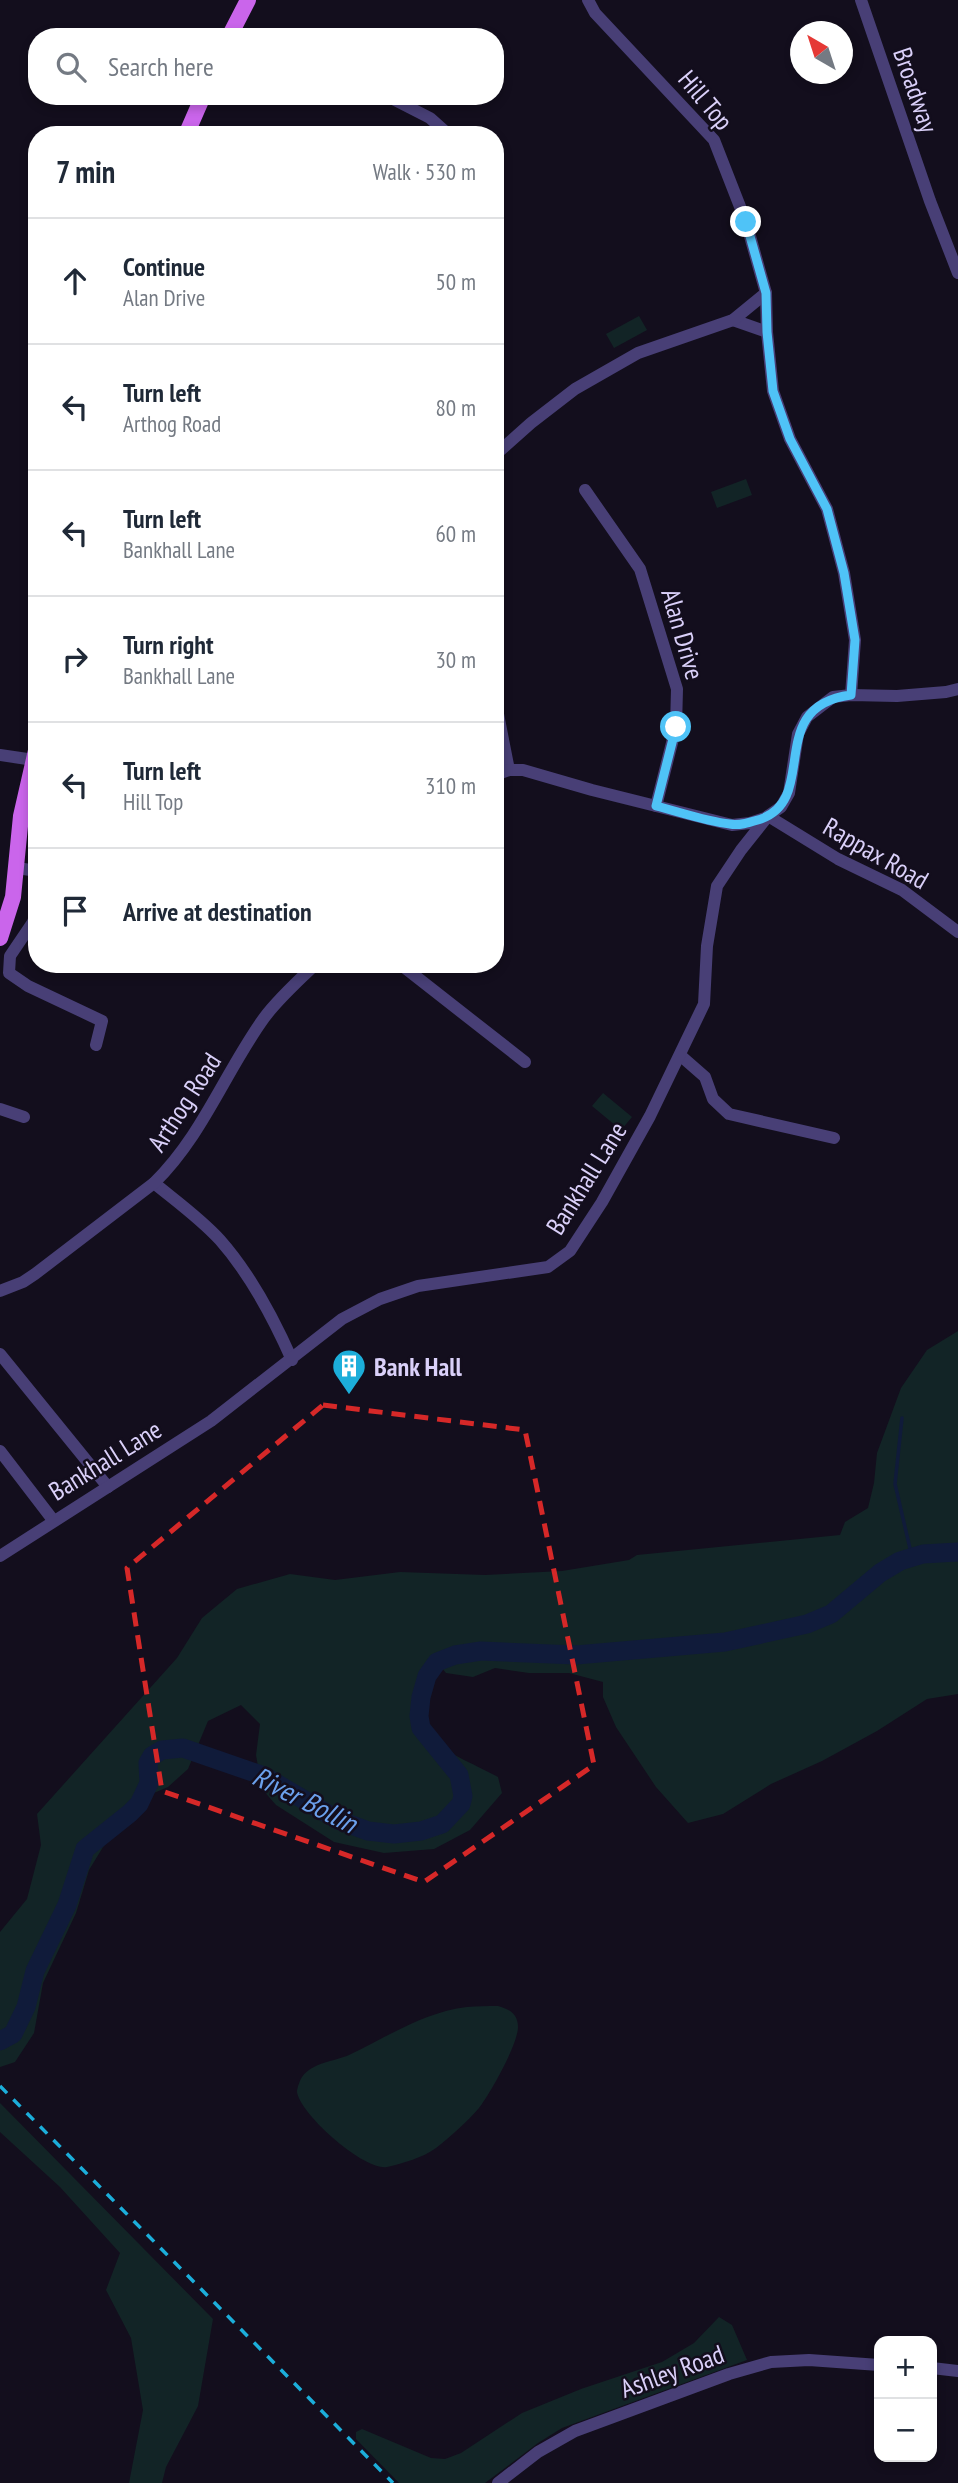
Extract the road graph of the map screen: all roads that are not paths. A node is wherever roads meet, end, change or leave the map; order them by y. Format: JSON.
{"nodes":[{"id":1,"x":248,"y":0,"type":"edge"},
{"id":2,"x":587,"y":0,"type":"edge"},
{"id":3,"x":861,"y":0,"type":"edge"},
{"id":4,"x":236,"y":28,"type":"edge"},
{"id":5,"x":199,"y":105,"type":"edge"},
{"id":6,"x":405,"y":105,"type":"edge"},
{"id":7,"x":190,"y":126,"type":"edge"},
{"id":8,"x":439,"y":126,"type":"edge"},
{"id":9,"x":958,"y":273,"type":"edge"},
{"id":10,"x":766,"y":293,"type":"junction"},
{"id":11,"x":733,"y":320,"type":"junction"},
{"id":12,"x":767,"y":332,"type":"junction"},
{"id":13,"x":504,"y":447,"type":"edge"},
{"id":14,"x":585,"y":490,"type":"dead end"},
{"id":15,"x":958,"y":689,"type":"edge"},
{"id":16,"x":851,"y":695,"type":"junction"},
{"id":17,"x":504,"y":745,"type":"edge"},
{"id":18,"x":28,"y":753,"type":"edge"},
{"id":19,"x":0,"y":755,"type":"edge"},
{"id":20,"x":509,"y":770,"type":"junction"},
{"id":21,"x":504,"y":772,"type":"edge"},
{"id":22,"x":28,"y":787,"type":"edge"},
{"id":23,"x":656,"y":806,"type":"junction"},
{"id":24,"x":768,"y":816,"type":"junction"},
{"id":25,"x":17,"y":868,"type":"junction"},
{"id":26,"x":28,"y":870,"type":"edge"},
{"id":27,"x":28,"y":929,"type":"edge"},
{"id":28,"x":958,"y":932,"type":"edge"},
{"id":29,"x":0,"y":938,"type":"edge"},
{"id":30,"x":307,"y":973,"type":"edge"},
{"id":31,"x":411,"y":973,"type":"edge"},
{"id":32,"x":96,"y":1045,"type":"dead end"},
{"id":33,"x":681,"y":1056,"type":"junction"},
{"id":34,"x":524,"y":1062,"type":"dead end"},
{"id":35,"x":0,"y":1109,"type":"edge"},
{"id":36,"x":24,"y":1117,"type":"dead end"},
{"id":37,"x":834,"y":1138,"type":"dead end"},
{"id":38,"x":154,"y":1183,"type":"junction"},
{"id":39,"x":0,"y":1291,"type":"edge"},
{"id":40,"x":0,"y":1354,"type":"edge"},
{"id":41,"x":292,"y":1360,"type":"junction"},
{"id":42,"x":0,"y":1451,"type":"edge"},
{"id":43,"x":108,"y":1487,"type":"junction"},
{"id":44,"x":53,"y":1521,"type":"junction"},
{"id":45,"x":0,"y":1556,"type":"edge"},
{"id":46,"x":874,"y":2365,"type":"edge"},
{"id":47,"x":937,"y":2369,"type":"edge"},
{"id":48,"x":958,"y":2371,"type":"edge"},
{"id":49,"x":498,"y":2483,"type":"edge"}],
"edges":[{"from":1,"to":4,"type":"main road"},
{"from":2,"to":10,"type":"street","name":"Hill Top"},
{"from":3,"to":9,"type":"street","name":"Broadway"},
{"from":5,"to":7,"type":"main road"},
{"from":6,"to":8,"type":"street"},
{"from":10,"to":11,"type":"street"},
{"from":10,"to":12,"type":"street","name":"Hill Top"},
{"from":11,"to":12,"type":"street"},
{"from":11,"to":13,"type":"street"},
{"from":12,"to":16,"type":"street","name":"Hill Top"},
{"from":14,"to":23,"type":"street","name":"Alan Drive"},
{"from":15,"to":16,"type":"street","name":"Bankhall Lane"},
{"from":16,"to":24,"type":"street","name":"Bankhall Lane"},
{"from":17,"to":20,"type":"street"},
{"from":18,"to":19,"type":"street"},
{"from":20,"to":21,"type":"street"},
{"from":20,"to":23,"type":"street"},
{"from":22,"to":25,"type":"main road"},
{"from":23,"to":24,"type":"street"},
{"from":24,"to":28,"type":"street","name":"Rappax Road"},
{"from":24,"to":33,"type":"street","name":"Bankhall Lane"},
{"from":25,"to":26,"type":"street"},
{"from":25,"to":29,"type":"main road"},
{"from":27,"to":32,"type":"street"},
{"from":30,"to":38,"type":"street","name":"Arthog Road"},
{"from":31,"to":34,"type":"street"},
{"from":33,"to":37,"type":"street"},
{"from":33,"to":41,"type":"street","name":"Bankhall Lane"},
{"from":35,"to":36,"type":"street"},
{"from":38,"to":39,"type":"street","name":"Arthog Road"},
{"from":38,"to":41,"type":"street"},
{"from":40,"to":43,"type":"street"},
{"from":41,"to":43,"type":"street","name":"Bankhall Lane"},
{"from":42,"to":44,"type":"street"},
{"from":43,"to":44,"type":"street","name":"Bankhall Lane"},
{"from":44,"to":45,"type":"street","name":"Bankhall Lane"},
{"from":46,"to":49,"type":"street","name":"Ashley Road"},
{"from":47,"to":48,"type":"street"}]}
